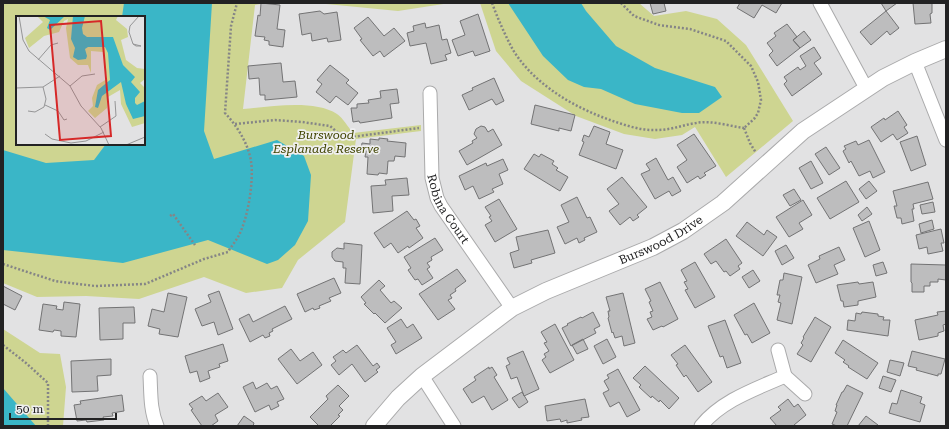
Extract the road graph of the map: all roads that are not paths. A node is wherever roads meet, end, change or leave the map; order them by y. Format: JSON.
{"nodes":[{"id":1,"x":820,"y":3,"type":"edge"},
{"id":2,"x":946,"y":49,"type":"edge"},
{"id":3,"x":915,"y":62,"type":"junction"},
{"id":4,"x":866,"y":88,"type":"junction"},
{"id":5,"x":430,"y":93,"type":"dead end"},
{"id":6,"x":946,"y":140,"type":"edge"},
{"id":7,"x":512,"y":308,"type":"junction"},
{"id":8,"x":778,"y":350,"type":"dead end"},
{"id":9,"x":150,"y":376,"type":"dead end"},
{"id":10,"x":422,"y":376,"type":"junction"},
{"id":11,"x":785,"y":376,"type":"junction"},
{"id":12,"x":805,"y":394,"type":"dead end"},
{"id":13,"x":157,"y":426,"type":"edge"},
{"id":14,"x":374,"y":426,"type":"edge"},
{"id":15,"x":454,"y":426,"type":"edge"},
{"id":16,"x":701,"y":426,"type":"edge"}],
"edges":[{"from":1,"to":4,"type":"street"},
{"from":2,"to":3,"type":"street","name":"Burswood Drive"},
{"from":3,"to":4,"type":"street","name":"Burswood Drive"},
{"from":3,"to":6,"type":"street"},
{"from":4,"to":7,"type":"street","name":"Burswood Drive"},
{"from":5,"to":7,"type":"street","name":"Robina Court"},
{"from":7,"to":10,"type":"street","name":"Burswood Drive"},
{"from":8,"to":11,"type":"street"},
{"from":9,"to":13,"type":"street"},
{"from":10,"to":14,"type":"street","name":"Burswood Drive"},
{"from":10,"to":15,"type":"street"},
{"from":11,"to":12,"type":"street"},
{"from":11,"to":16,"type":"street"}]}
